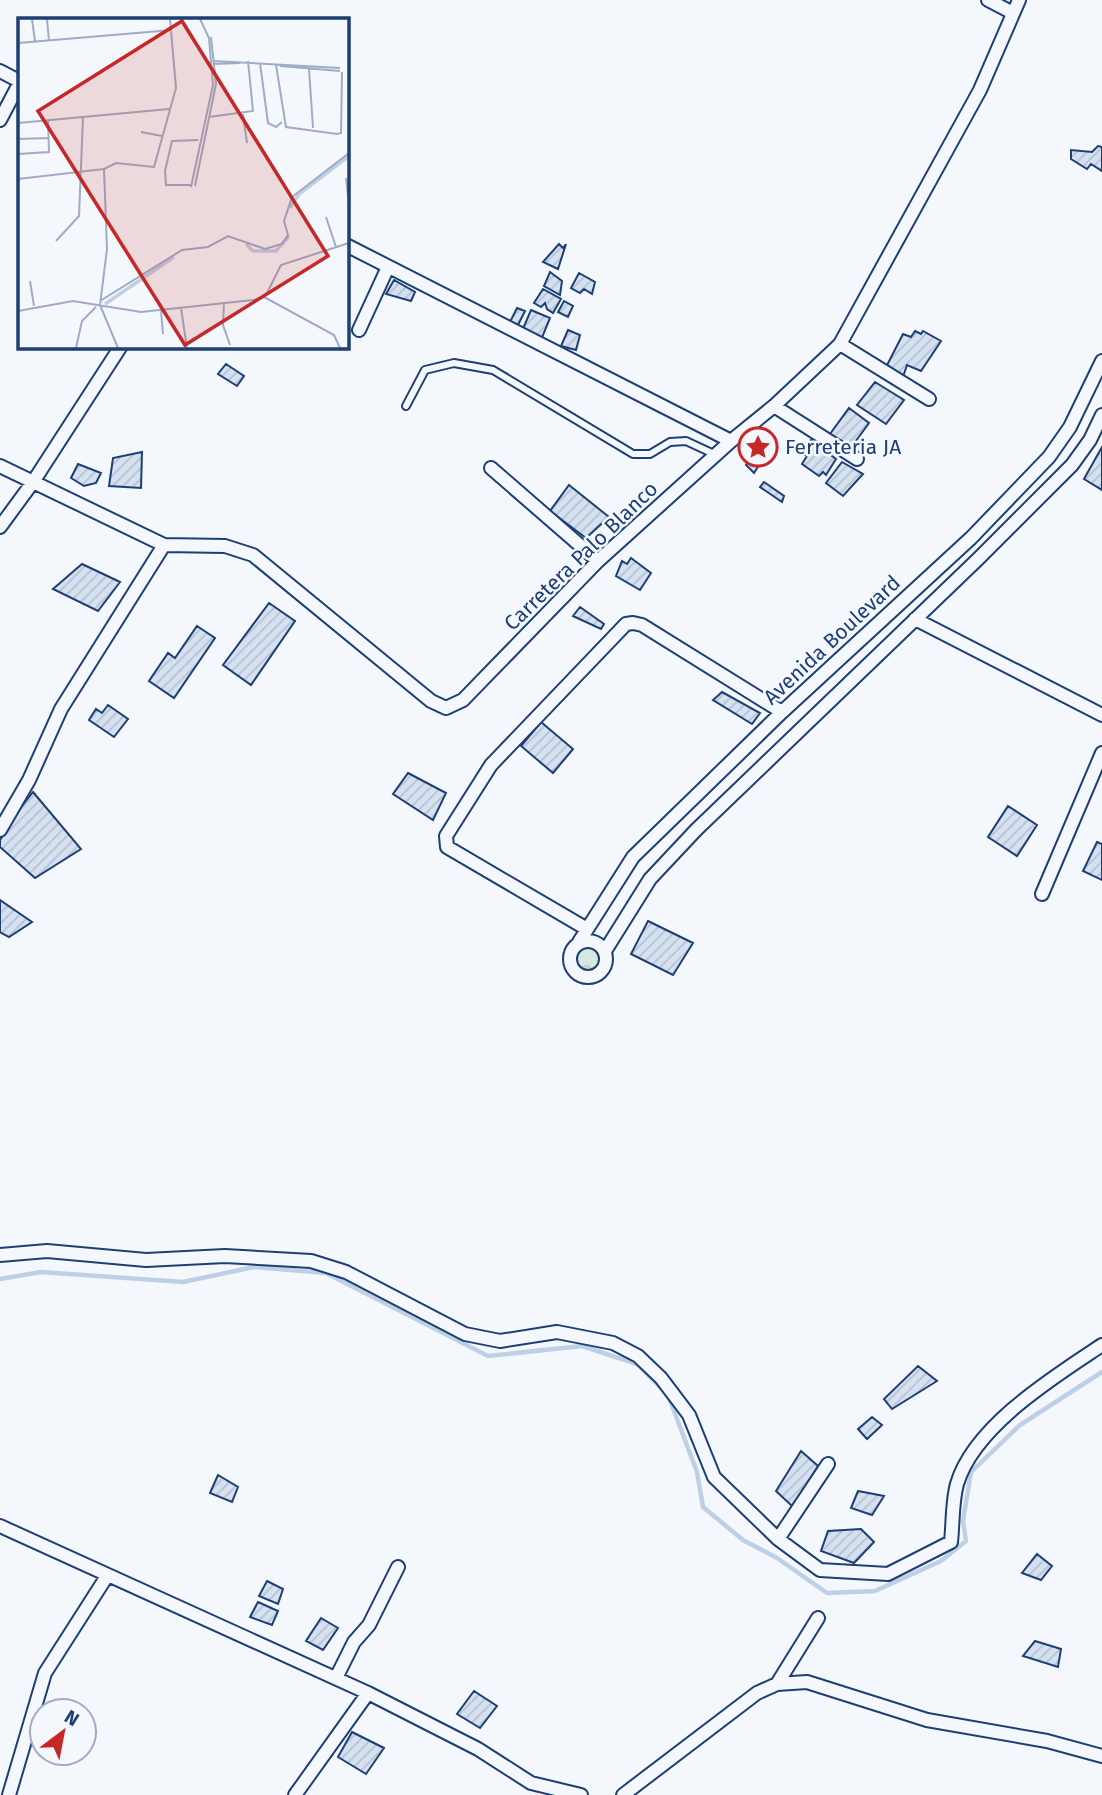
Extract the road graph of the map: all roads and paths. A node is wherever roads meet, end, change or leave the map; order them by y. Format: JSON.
{"nodes":[{"id":1,"x":988,"y":0,"type":"edge"},
{"id":2,"x":1019,"y":0,"type":"edge"},
{"id":3,"x":1013,"y":13,"type":"junction"},
{"id":4,"x":0,"y":71,"type":"edge"},
{"id":5,"x":18,"y":81,"type":"edge"},
{"id":6,"x":18,"y":84,"type":"edge"},
{"id":7,"x":0,"y":120,"type":"edge"},
{"id":8,"x":348,"y":246,"type":"edge"},
{"id":9,"x":388,"y":267,"type":"junction"},
{"id":10,"x":359,"y":330,"type":"dead end"},
{"id":11,"x":840,"y":344,"type":"junction"},
{"id":12,"x":120,"y":348,"type":"edge"},
{"id":13,"x":1102,"y":361,"type":"edge"},
{"id":14,"x":929,"y":399,"type":"dead end"},
{"id":15,"x":774,"y":406,"type":"junction"},
{"id":16,"x":406,"y":407,"type":"dead end"},
{"id":17,"x":1102,"y":415,"type":"edge"},
{"id":18,"x":731,"y":441,"type":"junction"},
{"id":19,"x":716,"y":455,"type":"junction"},
{"id":20,"x":857,"y":459,"type":"dead end"},
{"id":21,"x":0,"y":466,"type":"edge"},
{"id":22,"x":491,"y":468,"type":"dead end"},
{"id":23,"x":33,"y":482,"type":"junction"},
{"id":24,"x":0,"y":527,"type":"edge"},
{"id":25,"x":164,"y":545,"type":"junction"},
{"id":26,"x":598,"y":561,"type":"junction"},
{"id":27,"x":915,"y":619,"type":"junction"},
{"id":28,"x":782,"y":712,"type":"junction"},
{"id":29,"x":1102,"y":716,"type":"edge"},
{"id":30,"x":1102,"y":753,"type":"edge"},
{"id":31,"x":0,"y":830,"type":"edge"},
{"id":32,"x":1042,"y":894,"type":"dead end"},
{"id":33,"x":587,"y":929,"type":"junction"},
{"id":34,"x":579,"y":942,"type":"junction"},
{"id":35,"x":605,"y":951,"type":"junction"},
{"id":36,"x":0,"y":1255,"type":"edge"},
{"id":37,"x":1102,"y":1345,"type":"edge"},
{"id":38,"x":828,"y":1464,"type":"dead end"},
{"id":39,"x":0,"y":1526,"type":"edge"},
{"id":40,"x":778,"y":1539,"type":"junction"},
{"id":41,"x":398,"y":1567,"type":"dead end"},
{"id":42,"x":107,"y":1576,"type":"junction"},
{"id":43,"x":818,"y":1618,"type":"dead end"},
{"id":44,"x":336,"y":1678,"type":"junction"},
{"id":45,"x":777,"y":1684,"type":"junction"},
{"id":46,"x":368,"y":1693,"type":"junction"},
{"id":47,"x":1102,"y":1756,"type":"edge"},
{"id":48,"x":9,"y":1795,"type":"edge"},
{"id":49,"x":295,"y":1795,"type":"edge"},
{"id":50,"x":581,"y":1795,"type":"edge"},
{"id":51,"x":623,"y":1795,"type":"edge"}],
"edges":[{"from":1,"to":3,"type":"street"},
{"from":2,"to":3,"type":"street","name":"Carretera Palo Blanco"},
{"from":3,"to":11,"type":"street","name":"Carretera Palo Blanco"},
{"from":4,"to":5,"type":"street"},
{"from":6,"to":7,"type":"street"},
{"from":8,"to":9,"type":"street"},
{"from":9,"to":10,"type":"street"},
{"from":9,"to":18,"type":"street"},
{"from":11,"to":14,"type":"street"},
{"from":11,"to":15,"type":"street","name":"Carretera Palo Blanco"},
{"from":12,"to":23,"type":"street"},
{"from":13,"to":28,"type":"street","name":"Avenida Boulevard"},
{"from":15,"to":18,"type":"street","name":"Carretera Palo Blanco"},
{"from":15,"to":20,"type":"street"},
{"from":16,"to":19,"type":"lane"},
{"from":17,"to":27,"type":"street","name":"Avenida Boulevard"},
{"from":18,"to":19,"type":"street","name":"Carretera Palo Blanco"},
{"from":19,"to":26,"type":"street","name":"Carretera Palo Blanco"},
{"from":21,"to":23,"type":"street","name":"Carretera Palo Blanco"},
{"from":22,"to":26,"type":"street"},
{"from":23,"to":24,"type":"street"},
{"from":23,"to":25,"type":"street","name":"Carretera Palo Blanco"},
{"from":25,"to":26,"type":"street","name":"Carretera Palo Blanco"},
{"from":25,"to":31,"type":"street"},
{"from":27,"to":29,"type":"street"},
{"from":27,"to":35,"type":"street","name":"Avenida Boulevard"},
{"from":28,"to":33,"type":"street","name":"Avenida Boulevard"},
{"from":28,"to":33,"type":"street"},
{"from":30,"to":32,"type":"street"},
{"from":33,"to":34,"type":"street","name":"Avenida Boulevard"},
{"from":34,"to":35,"type":"street"},
{"from":34,"to":35,"type":"street"},
{"from":36,"to":40,"type":"street"},
{"from":37,"to":40,"type":"street"},
{"from":38,"to":40,"type":"street"},
{"from":39,"to":42,"type":"street"},
{"from":41,"to":44,"type":"street"},
{"from":42,"to":44,"type":"street"},
{"from":42,"to":48,"type":"street"},
{"from":43,"to":45,"type":"street"},
{"from":44,"to":46,"type":"street"},
{"from":45,"to":47,"type":"street"},
{"from":45,"to":51,"type":"street"},
{"from":46,"to":49,"type":"street"},
{"from":46,"to":50,"type":"street"}]}
